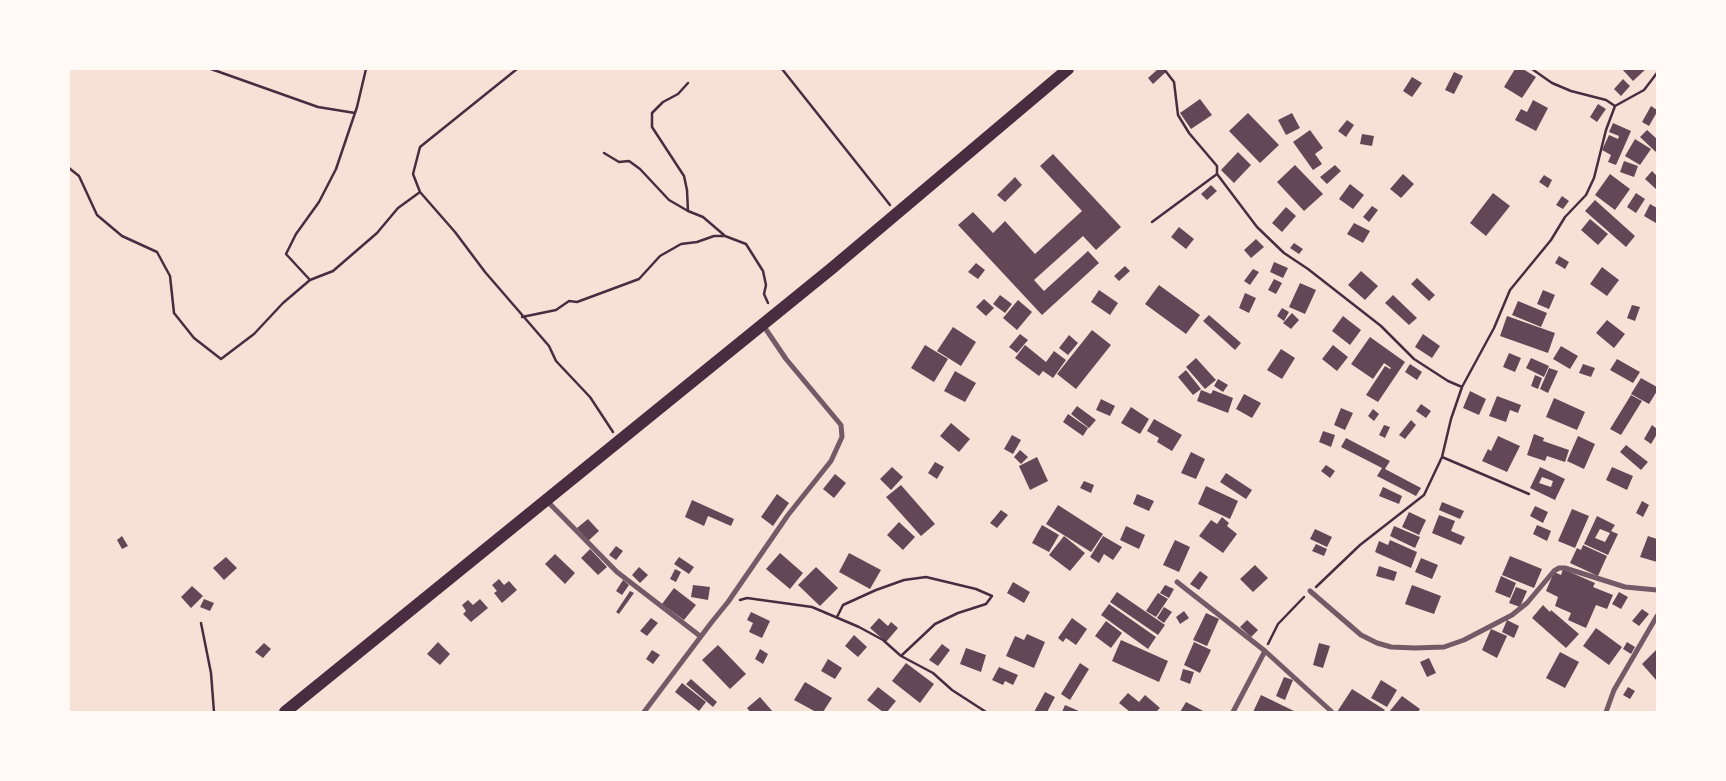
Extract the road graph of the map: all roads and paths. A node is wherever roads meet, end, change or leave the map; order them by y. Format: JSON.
{"nodes":[{"id":1,"x":211,"y":69,"type":"edge"},
{"id":2,"x":366,"y":69,"type":"edge"},
{"id":3,"x":517,"y":69,"type":"edge"},
{"id":4,"x":782,"y":69,"type":"edge"},
{"id":5,"x":1068,"y":69,"type":"edge"},
{"id":6,"x":1164,"y":69,"type":"edge"},
{"id":7,"x":1532,"y":69,"type":"edge"},
{"id":8,"x":1657,"y":73,"type":"edge"},
{"id":9,"x":688,"y":83,"type":"dead end"},
{"id":10,"x":1615,"y":106,"type":"junction"},
{"id":11,"x":355,"y":113,"type":"junction"},
{"id":12,"x":604,"y":154,"type":"dead end"},
{"id":13,"x":69,"y":168,"type":"edge"},
{"id":14,"x":1217,"y":174,"type":"junction"},
{"id":15,"x":420,"y":192,"type":"junction"},
{"id":16,"x":688,"y":211,"type":"junction"},
{"id":17,"x":897,"y":214,"type":"junction"},
{"id":18,"x":1152,"y":222,"type":"dead end"},
{"id":19,"x":725,"y":236,"type":"junction"},
{"id":20,"x":310,"y":280,"type":"junction"},
{"id":21,"x":776,"y":314,"type":"junction"},
{"id":22,"x":522,"y":317,"type":"junction"},
{"id":23,"x":763,"y":324,"type":"junction"},
{"id":24,"x":1462,"y":387,"type":"junction"},
{"id":25,"x":619,"y":441,"type":"junction"},
{"id":26,"x":1442,"y":457,"type":"junction"},
{"id":27,"x":1529,"y":494,"type":"dead end"},
{"id":28,"x":546,"y":500,"type":"junction"},
{"id":29,"x":1177,"y":582,"type":"dead end"},
{"id":30,"x":1657,"y":590,"type":"edge"},
{"id":31,"x":1310,"y":592,"type":"junction"},
{"id":32,"x":728,"y":602,"type":"junction"},
{"id":33,"x":1657,"y":616,"type":"edge"},
{"id":34,"x":837,"y":617,"type":"junction"},
{"id":35,"x":201,"y":622,"type":"dead end"},
{"id":36,"x":700,"y":636,"type":"junction"},
{"id":37,"x":1265,"y":651,"type":"junction"},
{"id":38,"x":901,"y":656,"type":"junction"},
{"id":39,"x":214,"y":712,"type":"edge"},
{"id":40,"x":285,"y":712,"type":"edge"},
{"id":41,"x":644,"y":712,"type":"edge"},
{"id":42,"x":986,"y":712,"type":"edge"},
{"id":43,"x":1233,"y":712,"type":"edge"},
{"id":44,"x":1332,"y":712,"type":"edge"},
{"id":45,"x":1606,"y":712,"type":"edge"}],
"edges":[{"from":1,"to":11,"type":"path"},
{"from":2,"to":11,"type":"path"},
{"from":3,"to":15,"type":"path"},
{"from":4,"to":17,"type":"path"},
{"from":5,"to":17,"type":"highway"},
{"from":6,"to":14,"type":"path"},
{"from":7,"to":10,"type":"path"},
{"from":8,"to":10,"type":"path"},
{"from":9,"to":16,"type":"path"},
{"from":10,"to":24,"type":"path"},
{"from":11,"to":20,"type":"path"},
{"from":12,"to":16,"type":"path"},
{"from":13,"to":20,"type":"path"},
{"from":14,"to":18,"type":"path"},
{"from":14,"to":24,"type":"path"},
{"from":15,"to":20,"type":"path"},
{"from":15,"to":22,"type":"path"},
{"from":16,"to":19,"type":"path"},
{"from":17,"to":21,"type":"highway"},
{"from":19,"to":21,"type":"path"},
{"from":19,"to":22,"type":"path"},
{"from":21,"to":23,"type":"highway"},
{"from":22,"to":25,"type":"path"},
{"from":23,"to":25,"type":"highway"},
{"from":23,"to":32,"type":"street"},
{"from":24,"to":26,"type":"path"},
{"from":25,"to":28,"type":"highway"},
{"from":26,"to":27,"type":"path"},
{"from":26,"to":31,"type":"path"},
{"from":28,"to":36,"type":"street"},
{"from":28,"to":40,"type":"highway"},
{"from":29,"to":37,"type":"street"},
{"from":30,"to":31,"type":"street"},
{"from":31,"to":37,"type":"path"},
{"from":32,"to":34,"type":"path"},
{"from":32,"to":36,"type":"street"},
{"from":33,"to":45,"type":"street"},
{"from":34,"to":38,"type":"path"},
{"from":34,"to":38,"type":"path"},
{"from":35,"to":39,"type":"path"},
{"from":36,"to":41,"type":"street"},
{"from":37,"to":43,"type":"street"},
{"from":37,"to":44,"type":"street"},
{"from":38,"to":42,"type":"path"}]}
